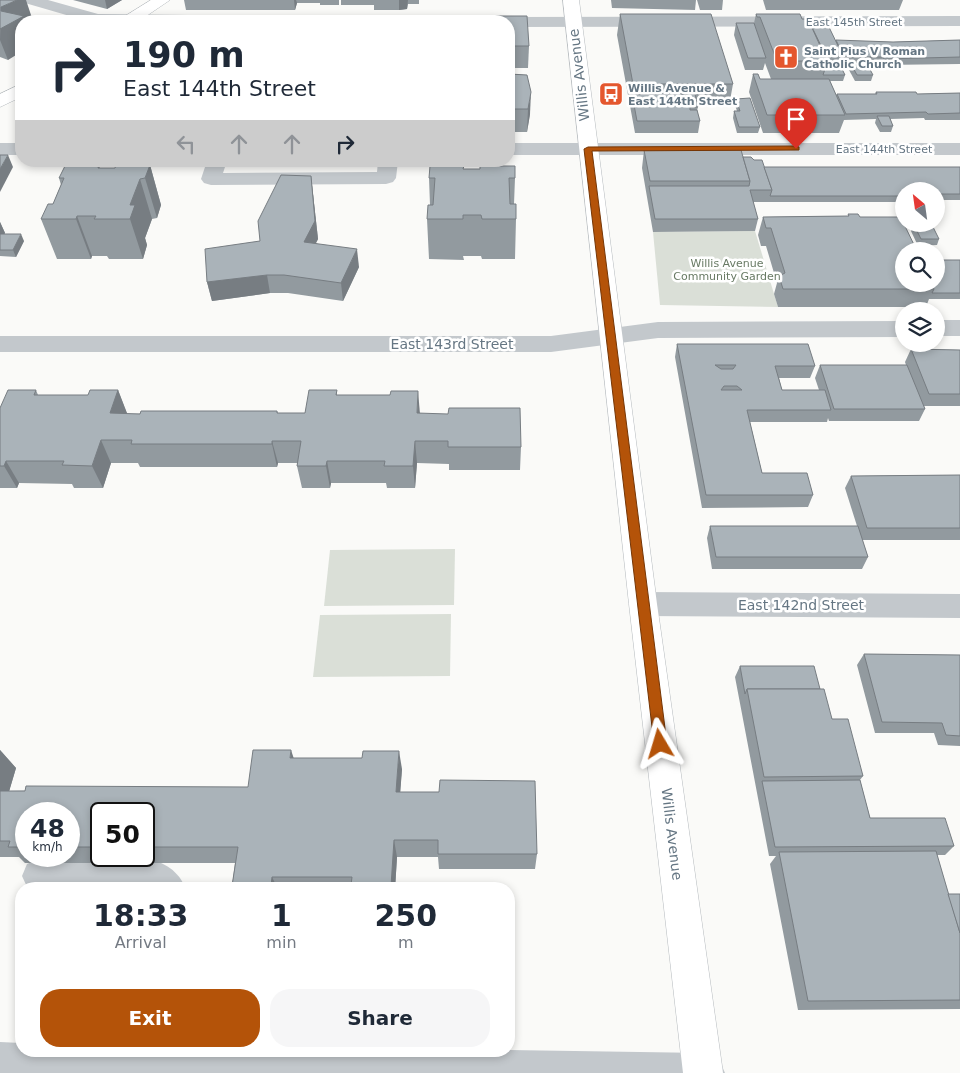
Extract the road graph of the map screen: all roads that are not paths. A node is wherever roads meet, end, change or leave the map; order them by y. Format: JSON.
{"nodes":[{"id":1,"x":31,"y":0,"type":"edge"},
{"id":2,"x":162,"y":0,"type":"edge"},
{"id":3,"x":571,"y":0,"type":"edge"},
{"id":4,"x":83,"y":15,"type":"edge"},
{"id":5,"x":138,"y":15,"type":"edge"},
{"id":6,"x":515,"y":22,"type":"edge"},
{"id":7,"x":573,"y":22,"type":"junction"},
{"id":8,"x":960,"y":22,"type":"edge"},
{"id":9,"x":15,"y":93,"type":"edge"},
{"id":10,"x":0,"y":102,"type":"edge"},
{"id":11,"x":0,"y":149,"type":"edge"},
{"id":12,"x":15,"y":149,"type":"edge"},
{"id":13,"x":515,"y":149,"type":"edge"},
{"id":14,"x":588,"y":149,"type":"junction"},
{"id":15,"x":960,"y":149,"type":"edge"},
{"id":16,"x":215,"y":167,"type":"edge"},
{"id":17,"x":387,"y":167,"type":"edge"},
{"id":18,"x":895,"y":328,"type":"edge"},
{"id":19,"x":945,"y":328,"type":"edge"},
{"id":20,"x":960,"y":328,"type":"edge"},
{"id":21,"x":611,"y":336,"type":"junction"},
{"id":22,"x":0,"y":344,"type":"edge"},
{"id":23,"x":643,"y":604,"type":"junction"},
{"id":24,"x":960,"y":606,"type":"edge"},
{"id":25,"x":39,"y":876,"type":"dead end"},
{"id":26,"x":160,"y":882,"type":"edge"},
{"id":27,"x":151,"y":1057,"type":"edge"},
{"id":28,"x":0,"y":1062,"type":"edge"},
{"id":29,"x":703,"y":1073,"type":"edge"}],
"edges":[{"from":1,"to":4,"type":"street"},
{"from":2,"to":5,"type":"main road"},
{"from":3,"to":7,"type":"main road","name":"Willis Avenue"},
{"from":6,"to":7,"type":"street","name":"East 145th Street"},
{"from":7,"to":8,"type":"street","name":"East 145th Street"},
{"from":7,"to":14,"type":"main road","name":"Willis Avenue"},
{"from":9,"to":10,"type":"main road"},
{"from":11,"to":12,"type":"street"},
{"from":13,"to":14,"type":"street","name":"East 144th Street"},
{"from":14,"to":15,"type":"street","name":"East 144th Street"},
{"from":14,"to":21,"type":"main road","name":"Willis Avenue"},
{"from":16,"to":17,"type":"street"},
{"from":18,"to":21,"type":"street","name":"East 143rd Street"},
{"from":19,"to":20,"type":"street"},
{"from":21,"to":22,"type":"street","name":"East 143rd Street"},
{"from":21,"to":23,"type":"main road","name":"Willis Avenue"},
{"from":23,"to":24,"type":"street","name":"East 142nd Street"},
{"from":23,"to":29,"type":"main road","name":"Willis Avenue"},
{"from":25,"to":26,"type":"street"},
{"from":27,"to":28,"type":"street"},
{"from":27,"to":29,"type":"street"}]}
